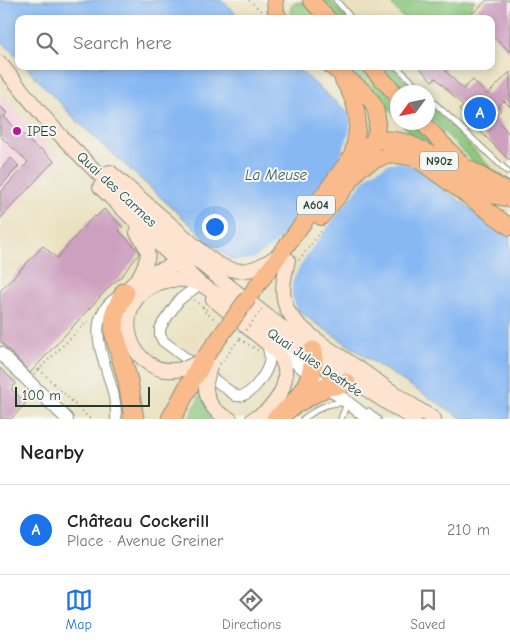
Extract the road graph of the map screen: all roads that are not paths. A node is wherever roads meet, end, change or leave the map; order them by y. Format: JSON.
{"nodes":[{"id":1,"x":274,"y":0,"type":"edge"},
{"id":2,"x":280,"y":0,"type":"edge"},
{"id":3,"x":311,"y":0,"type":"edge"},
{"id":4,"x":336,"y":0,"type":"edge"},
{"id":5,"x":277,"y":15,"type":"edge"},
{"id":6,"x":324,"y":15,"type":"edge"},
{"id":7,"x":349,"y":15,"type":"edge"},
{"id":8,"x":0,"y":63,"type":"edge"},
{"id":9,"x":335,"y":70,"type":"edge"},
{"id":10,"x":374,"y":70,"type":"edge"},
{"id":11,"x":400,"y":70,"type":"edge"},
{"id":12,"x":0,"y":78,"type":"edge"},
{"id":13,"x":416,"y":85,"type":"edge"},
{"id":14,"x":390,"y":87,"type":"edge"},
{"id":15,"x":20,"y":88,"type":"junction"},
{"id":16,"x":435,"y":103,"type":"edge"},
{"id":17,"x":430,"y":130,"type":"edge"},
{"id":18,"x":378,"y":138,"type":"junction"},
{"id":19,"x":355,"y":163,"type":"junction"},
{"id":20,"x":466,"y":166,"type":"junction"},
{"id":21,"x":507,"y":171,"type":"dead end"},
{"id":22,"x":510,"y":193,"type":"edge"},
{"id":23,"x":108,"y":195,"type":"junction"},
{"id":24,"x":491,"y":195,"type":"junction"},
{"id":25,"x":510,"y":199,"type":"edge"},
{"id":26,"x":510,"y":214,"type":"edge"},
{"id":27,"x":510,"y":227,"type":"edge"},
{"id":28,"x":284,"y":257,"type":"junction"},
{"id":29,"x":178,"y":264,"type":"junction"},
{"id":30,"x":202,"y":265,"type":"junction"},
{"id":31,"x":139,"y":277,"type":"junction"},
{"id":32,"x":200,"y":284,"type":"junction"},
{"id":33,"x":125,"y":292,"type":"joint"},
{"id":34,"x":258,"y":298,"type":"junction"},
{"id":35,"x":231,"y":303,"type":"joint"},
{"id":36,"x":262,"y":347,"type":"junction"},
{"id":37,"x":0,"y":353,"type":"edge"},
{"id":38,"x":202,"y":371,"type":"junction"},
{"id":39,"x":346,"y":383,"type":"junction"},
{"id":40,"x":301,"y":390,"type":"edge"},
{"id":41,"x":330,"y":395,"type":"junction"},
{"id":42,"x":345,"y":407,"type":"junction"},
{"id":43,"x":121,"y":418,"type":"edge"},
{"id":44,"x":364,"y":418,"type":"edge"},
{"id":45,"x":68,"y":419,"type":"edge"},
{"id":46,"x":170,"y":419,"type":"edge"},
{"id":47,"x":182,"y":419,"type":"edge"},
{"id":48,"x":230,"y":419,"type":"edge"},
{"id":49,"x":253,"y":419,"type":"edge"},
{"id":50,"x":276,"y":419,"type":"edge"},
{"id":51,"x":341,"y":419,"type":"edge"},
{"id":52,"x":378,"y":419,"type":"edge"},
{"id":53,"x":401,"y":419,"type":"edge"},
{"id":54,"x":414,"y":419,"type":"edge"},
{"id":55,"x":434,"y":419,"type":"edge"}],
"edges":[{"from":1,"to":2,"type":"main road"},
{"from":1,"to":5,"type":"main road"},
{"from":3,"to":6,"type":"main road"},
{"from":4,"to":7,"type":"lane"},
{"from":8,"to":15,"type":"main road","name":"Quai des Carmes"},
{"from":9,"to":18,"type":"main road"},
{"from":9,"to":19,"type":"main road"},
{"from":10,"to":14,"type":"main road"},
{"from":11,"to":13,"type":"lane"},
{"from":12,"to":23,"type":"main road","name":"Quai des Carmes"},
{"from":15,"to":28,"type":"main road"},
{"from":15,"to":30,"type":"main road","name":"Quai des Carmes"},
{"from":16,"to":21,"type":"lane"},
{"from":17,"to":20,"type":"main road"},
{"from":18,"to":19,"type":"main road"},
{"from":18,"to":24,"type":"main road","number":"N90z"},
{"from":19,"to":27,"type":"main road","number":"N90z"},
{"from":19,"to":28,"type":"main road","number":"A604"},
{"from":20,"to":22,"type":"main road"},
{"from":20,"to":24,"type":"main road"},
{"from":23,"to":29,"type":"main road","name":"Quai des Carmes"},
{"from":23,"to":31,"type":"main road"},
{"from":24,"to":25,"type":"main road","number":"N90z"},
{"from":24,"to":26,"type":"main road"},
{"from":28,"to":34,"type":"main road","number":"A604"},
{"from":28,"to":55,"type":"main road"},
{"from":29,"to":30,"type":"main road"},
{"from":29,"to":31,"type":"main road"},
{"from":29,"to":32,"type":"main road","name":"Quai des Carmes"},
{"from":30,"to":34,"type":"main road","name":"Quai des Carmes"},
{"from":31,"to":33,"type":"main road"},
{"from":32,"to":35,"type":"main road","name":"Quai des Carmes"},
{"from":32,"to":36,"type":"main road"},
{"from":32,"to":36,"type":"street"},
{"from":32,"to":38,"type":"main road"},
{"from":33,"to":43,"type":"highway"},
{"from":34,"to":38,"type":"main road","number":"A604","bridge":true},
{"from":34,"to":40,"type":"main road","name":"Quai Jules Destrée"},
{"from":35,"to":40,"type":"main road","name":"Quai Jules Destrée"},
{"from":36,"to":40,"type":"main road"},
{"from":37,"to":45,"type":"street"},
{"from":38,"to":46,"type":"highway","number":"A604"},
{"from":38,"to":47,"type":"highway","number":"A604"},
{"from":38,"to":48,"type":"main road"},
{"from":39,"to":40,"type":"main road","name":"Quai Jules Destrée"},
{"from":39,"to":41,"type":"highway"},
{"from":39,"to":53,"type":"main road","name":"Quai Jules Destrée"},
{"from":40,"to":41,"type":"highway"},
{"from":40,"to":49,"type":"main road"},
{"from":40,"to":50,"type":"highway"},
{"from":40,"to":54,"type":"main road","name":"Quai Jules Destrée"},
{"from":41,"to":42,"type":"street"},
{"from":42,"to":44,"type":"street"},
{"from":42,"to":51,"type":"lane"},
{"from":42,"to":52,"type":"lane"},
{"from":44,"to":52,"type":"street"}]}
